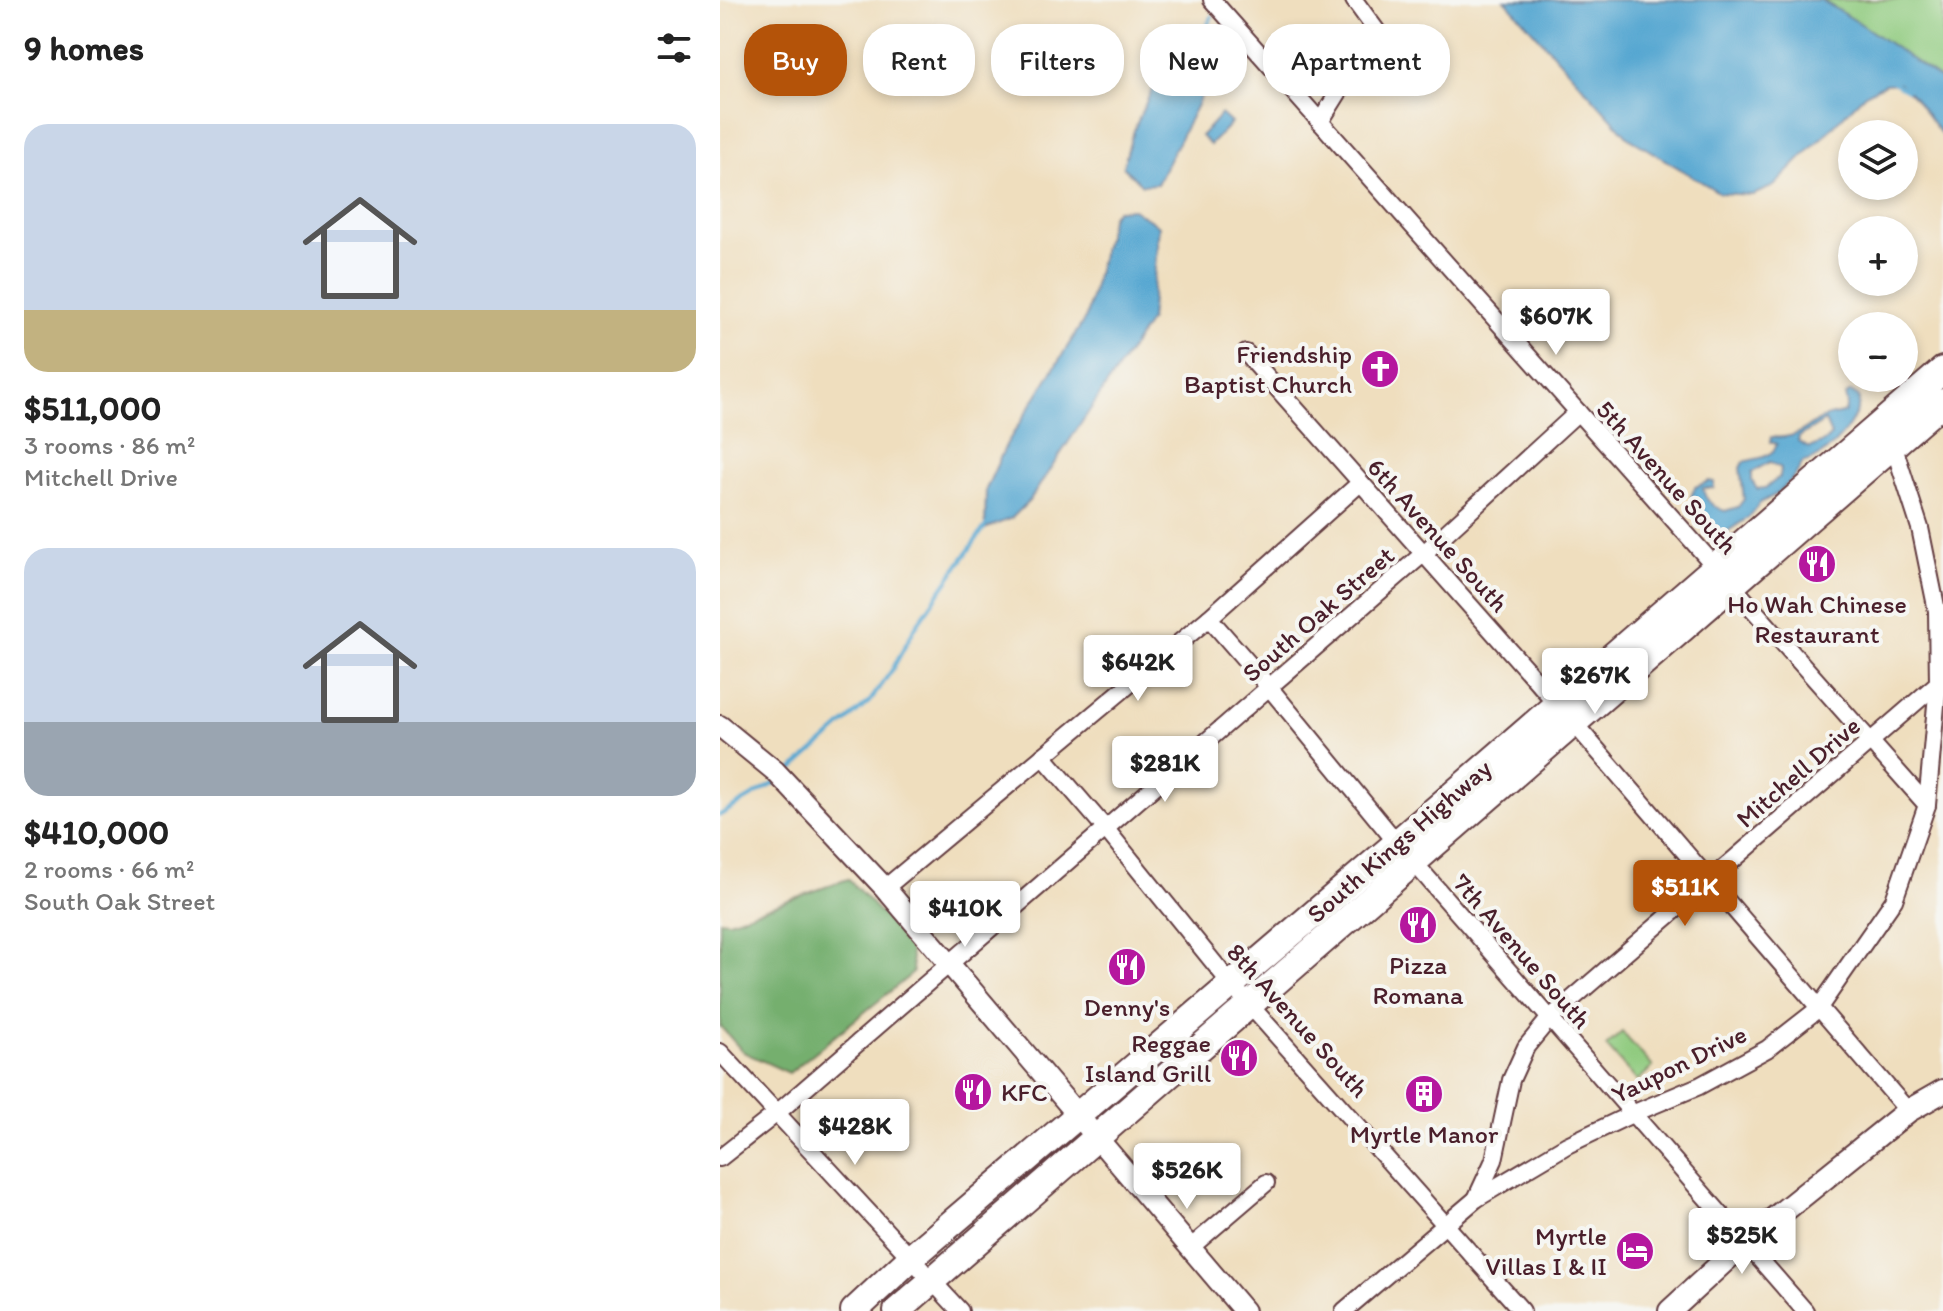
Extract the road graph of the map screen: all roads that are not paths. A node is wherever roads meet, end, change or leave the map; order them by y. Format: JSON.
{"nodes":[{"id":1,"x":1212,"y":0,"type":"edge"},
{"id":2,"x":1354,"y":0,"type":"edge"},
{"id":3,"x":1320,"y":122,"type":"junction"},
{"id":4,"x":1246,"y":353,"type":"dead end"},
{"id":5,"x":1943,"y":370,"type":"edge"},
{"id":6,"x":1943,"y":402,"type":"edge"},
{"id":7,"x":1578,"y":412,"type":"junction"},
{"id":8,"x":1893,"y":444,"type":"junction"},
{"id":9,"x":1360,"y":483,"type":"junction"},
{"id":10,"x":1423,"y":554,"type":"junction"},
{"id":11,"x":1723,"y":576,"type":"junction"},
{"id":12,"x":1209,"y":618,"type":"junction"},
{"id":13,"x":1938,"y":683,"type":"junction"},
{"id":14,"x":1269,"y":687,"type":"junction"},
{"id":15,"x":1565,"y":713,"type":"junction"},
{"id":16,"x":720,"y":726,"type":"edge"},
{"id":17,"x":1870,"y":741,"type":"junction"},
{"id":18,"x":1043,"y":756,"type":"junction"},
{"id":19,"x":1927,"y":805,"type":"junction"},
{"id":20,"x":1105,"y":828,"type":"junction"},
{"id":21,"x":1405,"y":853,"type":"junction"},
{"id":22,"x":1711,"y":880,"type":"junction"},
{"id":23,"x":885,"y":888,"type":"junction"},
{"id":24,"x":949,"y":964,"type":"junction"},
{"id":25,"x":1231,"y":984,"type":"junction"},
{"id":26,"x":1250,"y":1004,"type":"junction"},
{"id":27,"x":1818,"y":1009,"type":"junction"},
{"id":28,"x":1549,"y":1019,"type":"junction"},
{"id":29,"x":720,"y":1052,"type":"edge"},
{"id":30,"x":1943,"y":1091,"type":"edge"},
{"id":31,"x":1908,"y":1111,"type":"junction"},
{"id":32,"x":777,"y":1113,"type":"junction"},
{"id":33,"x":1632,"y":1114,"type":"junction"},
{"id":34,"x":1077,"y":1117,"type":"junction"},
{"id":35,"x":1097,"y":1138,"type":"junction"},
{"id":36,"x":720,"y":1158,"type":"edge"},
{"id":37,"x":1266,"y":1183,"type":"dead end"},
{"id":38,"x":1476,"y":1199,"type":"junction"},
{"id":39,"x":1447,"y":1223,"type":"junction"},
{"id":40,"x":1744,"y":1243,"type":"junction"},
{"id":41,"x":1190,"y":1248,"type":"junction"},
{"id":42,"x":912,"y":1257,"type":"junction"},
{"id":43,"x":932,"y":1281,"type":"junction"},
{"id":44,"x":854,"y":1311,"type":"edge"},
{"id":45,"x":897,"y":1311,"type":"edge"},
{"id":46,"x":960,"y":1311,"type":"edge"},
{"id":47,"x":1244,"y":1311,"type":"edge"},
{"id":48,"x":1344,"y":1311,"type":"edge"},
{"id":49,"x":1522,"y":1311,"type":"edge"},
{"id":50,"x":1670,"y":1311,"type":"edge"},
{"id":51,"x":1805,"y":1311,"type":"edge"}],
"edges":[{"from":1,"to":3,"type":"street","name":"5th Avenue South"},
{"from":2,"to":3,"type":"street"},
{"from":3,"to":7,"type":"street","name":"5th Avenue South"},
{"from":4,"to":9,"type":"street","name":"6th Avenue South"},
{"from":5,"to":11,"type":"main road","name":"South Kings Highway"},
{"from":6,"to":8,"type":"main road","name":"South Kings Highway"},
{"from":7,"to":10,"type":"street","name":"South Oak Street"},
{"from":7,"to":11,"type":"street","name":"5th Avenue South"},
{"from":8,"to":11,"type":"main road","name":"South Kings Highway"},
{"from":8,"to":13,"type":"street","name":"Yaupon Drive"},
{"from":9,"to":10,"type":"street","name":"6th Avenue South"},
{"from":9,"to":12,"type":"street"},
{"from":10,"to":14,"type":"street","name":"South Oak Street"},
{"from":10,"to":15,"type":"street","name":"6th Avenue South"},
{"from":11,"to":15,"type":"main road","name":"South Kings Highway"},
{"from":11,"to":17,"type":"street","name":"5th Avenue South"},
{"from":12,"to":14,"type":"street","name":"7th Avenue South"},
{"from":12,"to":18,"type":"street"},
{"from":13,"to":17,"type":"street","name":"Mitchell Drive"},
{"from":13,"to":19,"type":"street","name":"Yaupon Drive"},
{"from":14,"to":20,"type":"street","name":"South Oak Street"},
{"from":14,"to":21,"type":"street","name":"7th Avenue South"},
{"from":15,"to":21,"type":"main road","name":"South Kings Highway"},
{"from":15,"to":22,"type":"street","name":"6th Avenue South"},
{"from":16,"to":23,"type":"street"},
{"from":17,"to":19,"type":"street","name":"5th Avenue South"},
{"from":17,"to":22,"type":"street","name":"Mitchell Drive"},
{"from":18,"to":20,"type":"street","name":"8th Avenue South"},
{"from":18,"to":23,"type":"street"},
{"from":19,"to":27,"type":"street","name":"Yaupon Drive"},
{"from":20,"to":24,"type":"street","name":"South Oak Street"},
{"from":20,"to":25,"type":"street","name":"8th Avenue South"},
{"from":21,"to":25,"type":"main road","name":"South Kings Highway"},
{"from":21,"to":26,"type":"main road","name":"South Kings Highway"},
{"from":21,"to":28,"type":"street","name":"7th Avenue South"},
{"from":22,"to":27,"type":"street","name":"6th Avenue South"},
{"from":22,"to":28,"type":"street","name":"Mitchell Drive"},
{"from":23,"to":24,"type":"street"},
{"from":24,"to":32,"type":"street","name":"South Oak Street"},
{"from":24,"to":34,"type":"street"},
{"from":25,"to":26,"type":"street","name":"8th Avenue South"},
{"from":25,"to":34,"type":"main road","name":"South Kings Highway"},
{"from":26,"to":35,"type":"main road","name":"South Kings Highway"},
{"from":26,"to":39,"type":"street","name":"8th Avenue South"},
{"from":27,"to":31,"type":"street","name":"6th Avenue South"},
{"from":27,"to":33,"type":"street","name":"Yaupon Drive"},
{"from":28,"to":33,"type":"street","name":"7th Avenue South"},
{"from":28,"to":38,"type":"street","name":"Mitchell Drive"},
{"from":29,"to":32,"type":"street"},
{"from":30,"to":31,"type":"main road"},
{"from":31,"to":40,"type":"main road"},
{"from":32,"to":36,"type":"street","name":"South Oak Street"},
{"from":32,"to":42,"type":"street"},
{"from":33,"to":38,"type":"street","name":"Yaupon Drive"},
{"from":33,"to":40,"type":"street","name":"7th Avenue South"},
{"from":34,"to":35,"type":"street"},
{"from":34,"to":42,"type":"main road","name":"South Kings Highway"},
{"from":35,"to":41,"type":"street"},
{"from":35,"to":43,"type":"main road","name":"South Kings Highway"},
{"from":37,"to":41,"type":"street"},
{"from":38,"to":39,"type":"street","name":"Yaupon Drive"},
{"from":39,"to":48,"type":"street","name":"Yaupon Drive"},
{"from":39,"to":49,"type":"street","name":"8th Avenue South"},
{"from":40,"to":50,"type":"main road"},
{"from":40,"to":51,"type":"street","name":"7th Avenue South"},
{"from":41,"to":47,"type":"street"},
{"from":42,"to":43,"type":"street"},
{"from":42,"to":44,"type":"main road","name":"South Kings Highway"},
{"from":43,"to":45,"type":"main road","name":"South Kings Highway"},
{"from":43,"to":46,"type":"street"}]}
